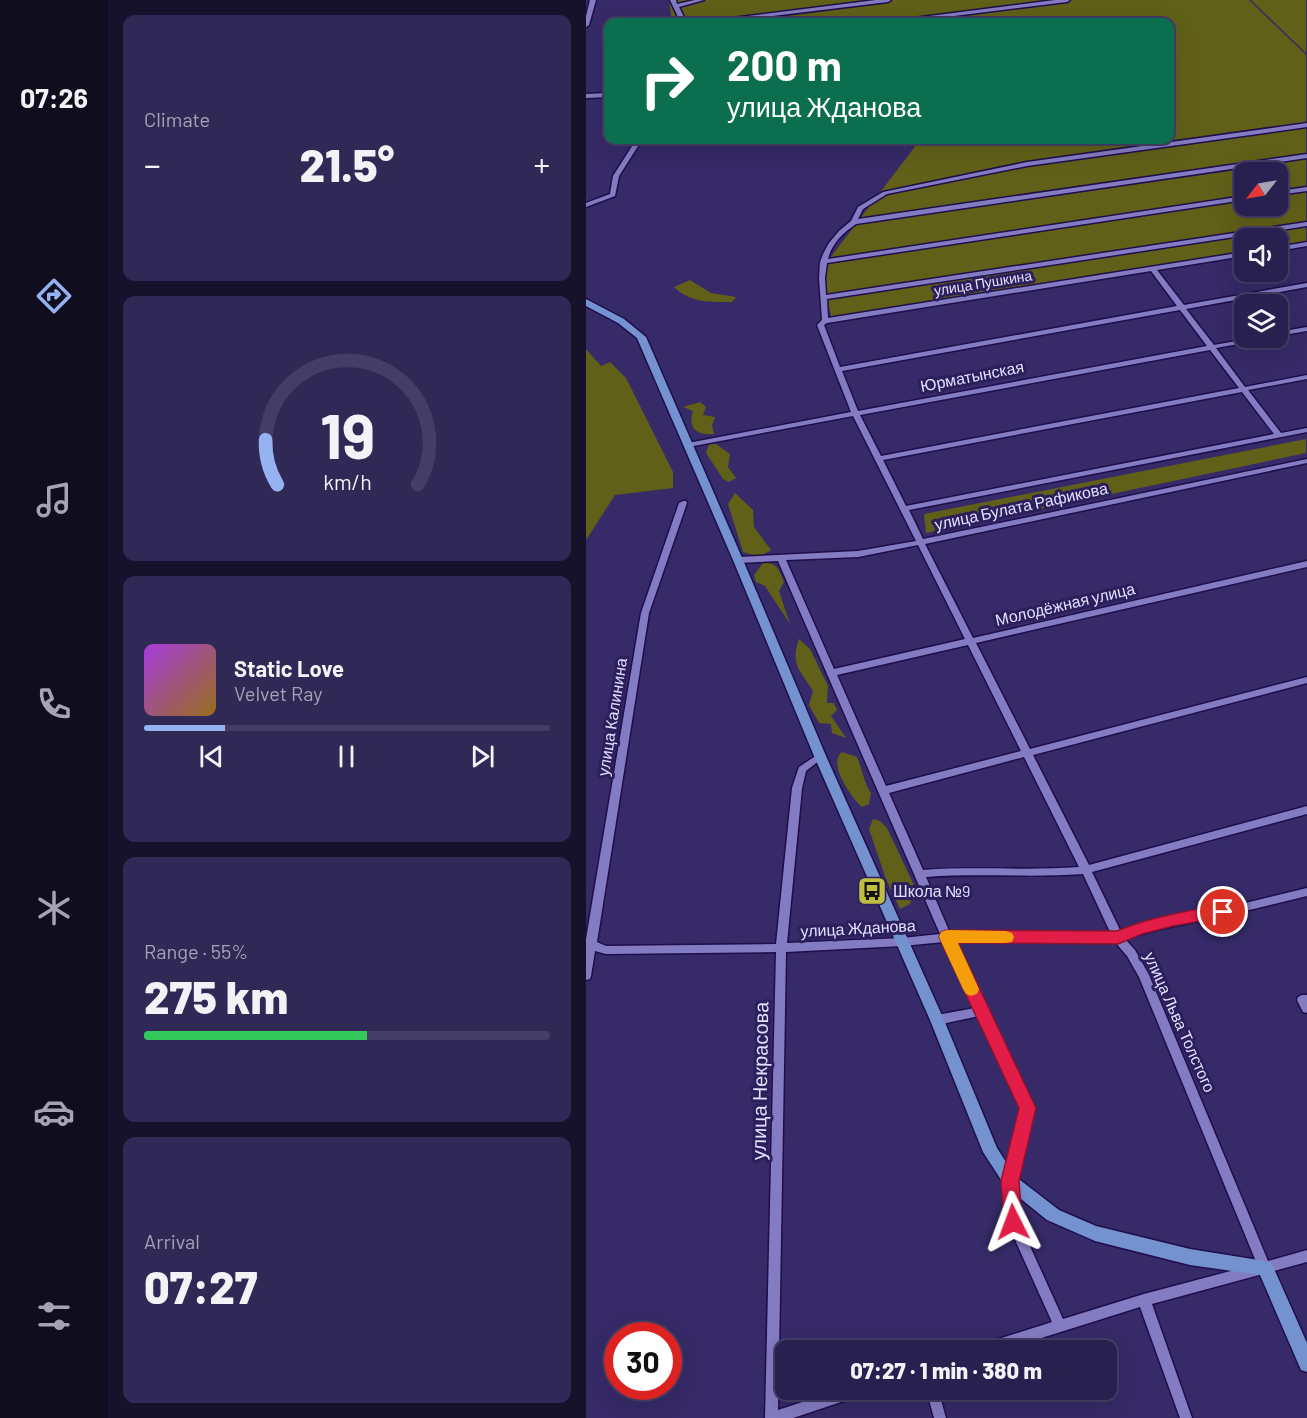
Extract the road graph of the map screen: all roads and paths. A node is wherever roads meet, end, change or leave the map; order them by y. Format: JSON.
{"nodes":[{"id":1,"x":593,"y":0,"type":"edge"},
{"id":2,"x":701,"y":0,"type":"edge"},
{"id":3,"x":888,"y":0,"type":"edge"},
{"id":4,"x":1067,"y":0,"type":"edge"},
{"id":5,"x":675,"y":3,"type":"edge"},
{"id":6,"x":682,"y":18,"type":"edge"},
{"id":7,"x":747,"y":18,"type":"edge"},
{"id":8,"x":929,"y":18,"type":"edge"},
{"id":9,"x":586,"y":25,"type":"edge"},
{"id":10,"x":604,"y":95,"type":"edge"},
{"id":11,"x":586,"y":96,"type":"edge"},
{"id":12,"x":1306,"y":125,"type":"edge"},
{"id":13,"x":1174,"y":143,"type":"edge"},
{"id":14,"x":636,"y":144,"type":"edge"},
{"id":15,"x":1170,"y":144,"type":"edge"},
{"id":16,"x":1306,"y":156,"type":"edge"},
{"id":17,"x":1306,"y":189,"type":"edge"},
{"id":18,"x":1288,"y":192,"type":"edge"},
{"id":19,"x":1234,"y":200,"type":"edge"},
{"id":20,"x":586,"y":205,"type":"edge"},
{"id":21,"x":854,"y":222,"type":"junction"},
{"id":22,"x":1306,"y":224,"type":"edge"},
{"id":23,"x":1304,"y":244,"type":"edge"},
{"id":24,"x":1288,"y":247,"type":"edge"},
{"id":25,"x":1306,"y":251,"type":"edge"},
{"id":26,"x":1234,"y":256,"type":"edge"},
{"id":27,"x":823,"y":262,"type":"junction"},
{"id":28,"x":1152,"y":268,"type":"junction"},
{"id":29,"x":1306,"y":285,"type":"edge"},
{"id":30,"x":823,"y":298,"type":"junction"},
{"id":31,"x":586,"y":303,"type":"edge"},
{"id":32,"x":1182,"y":308,"type":"junction"},
{"id":33,"x":825,"y":321,"type":"junction"},
{"id":34,"x":1306,"y":329,"type":"edge"},
{"id":35,"x":1288,"y":332,"type":"edge"},
{"id":36,"x":1234,"y":342,"type":"edge"},
{"id":37,"x":1213,"y":346,"type":"junction"},
{"id":38,"x":839,"y":369,"type":"junction"},
{"id":39,"x":1306,"y":377,"type":"edge"},
{"id":40,"x":1243,"y":390,"type":"junction"},
{"id":41,"x":855,"y":412,"type":"junction"},
{"id":42,"x":1306,"y":430,"type":"edge"},
{"id":43,"x":1279,"y":436,"type":"junction"},
{"id":44,"x":688,"y":445,"type":"junction"},
{"id":45,"x":879,"y":459,"type":"junction"},
{"id":46,"x":1306,"y":461,"type":"edge"},
{"id":47,"x":683,"y":503,"type":"dead end"},
{"id":48,"x":903,"y":509,"type":"junction"},
{"id":49,"x":920,"y":543,"type":"junction"},
{"id":50,"x":781,"y":558,"type":"junction"},
{"id":51,"x":738,"y":560,"type":"junction"},
{"id":52,"x":1306,"y":564,"type":"edge"},
{"id":53,"x":970,"y":641,"type":"junction"},
{"id":54,"x":831,"y":673,"type":"junction"},
{"id":55,"x":1306,"y":680,"type":"edge"},
{"id":56,"x":1027,"y":753,"type":"junction"},
{"id":57,"x":820,"y":756,"type":"junction"},
{"id":58,"x":882,"y":791,"type":"junction"},
{"id":59,"x":1306,"y":810,"type":"edge"},
{"id":60,"x":1086,"y":870,"type":"junction"},
{"id":61,"x":919,"y":874,"type":"junction"},
{"id":62,"x":1306,"y":892,"type":"edge"},
{"id":63,"x":947,"y":937,"type":"junction"},
{"id":64,"x":1118,"y":938,"type":"junction"},
{"id":65,"x":902,"y":942,"type":"junction"},
{"id":66,"x":588,"y":943,"type":"edge"},
{"id":67,"x":781,"y":948,"type":"junction"},
{"id":68,"x":586,"y":976,"type":"edge"},
{"id":69,"x":1306,"y":999,"type":"edge"},
{"id":70,"x":1306,"y":1009,"type":"edge"},
{"id":71,"x":982,"y":1011,"type":"junction"},
{"id":72,"x":937,"y":1020,"type":"junction"},
{"id":73,"x":1010,"y":1181,"type":"junction"},
{"id":74,"x":1306,"y":1256,"type":"edge"},
{"id":75,"x":1265,"y":1268,"type":"junction"},
{"id":76,"x":1144,"y":1300,"type":"junction"},
{"id":77,"x":1060,"y":1326,"type":"junction"},
{"id":78,"x":1015,"y":1340,"type":"edge"},
{"id":79,"x":1306,"y":1364,"type":"edge"},
{"id":80,"x":828,"y":1400,"type":"edge"},
{"id":81,"x":935,"y":1400,"type":"edge"},
{"id":82,"x":772,"y":1418,"type":"edge"},
{"id":83,"x":940,"y":1418,"type":"edge"},
{"id":84,"x":1186,"y":1418,"type":"edge"}],
"edges":[{"from":1,"to":9,"type":"street"},
{"from":2,"to":5,"type":"street"},
{"from":3,"to":7,"type":"street"},
{"from":4,"to":8,"type":"street"},
{"from":5,"to":6,"type":"street"},
{"from":10,"to":11,"type":"street"},
{"from":12,"to":13,"type":"street"},
{"from":14,"to":20,"type":"street"},
{"from":15,"to":21,"type":"street"},
{"from":16,"to":21,"type":"street"},
{"from":17,"to":18,"type":"street"},
{"from":19,"to":27,"type":"street"},
{"from":21,"to":27,"type":"street"},
{"from":22,"to":30,"type":"street"},
{"from":23,"to":24,"type":"street"},
{"from":23,"to":25,"type":"street"},
{"from":26,"to":28,"type":"street","name":"улица Пушкина"},
{"from":27,"to":30,"type":"street"},
{"from":28,"to":32,"type":"street"},
{"from":28,"to":33,"type":"street","name":"улица Пушкина"},
{"from":29,"to":32,"type":"street"},
{"from":30,"to":33,"type":"street"},
{"from":31,"to":44,"type":"street"},
{"from":32,"to":37,"type":"street"},
{"from":32,"to":38,"type":"street"},
{"from":33,"to":38,"type":"street"},
{"from":34,"to":35,"type":"street"},
{"from":36,"to":37,"type":"street","name":"Юрматынская"},
{"from":37,"to":40,"type":"street"},
{"from":37,"to":41,"type":"street","name":"Юрматынская"},
{"from":38,"to":41,"type":"street"},
{"from":39,"to":40,"type":"street"},
{"from":40,"to":43,"type":"street"},
{"from":40,"to":45,"type":"street"},
{"from":41,"to":44,"type":"street","name":"Юрматынская"},
{"from":41,"to":45,"type":"street","name":"улица Льва Толстого"},
{"from":42,"to":43,"type":"street"},
{"from":43,"to":48,"type":"street"},
{"from":44,"to":51,"type":"street"},
{"from":45,"to":48,"type":"street","name":"улица Льва Толстого"},
{"from":46,"to":49,"type":"street","name":"улица Булата Рафикова"},
{"from":47,"to":66,"type":"street","name":"улица Калинина"},
{"from":48,"to":49,"type":"street","name":"улица Льва Толстого"},
{"from":49,"to":50,"type":"street","name":"улица Булата Рафикова"},
{"from":49,"to":53,"type":"street","name":"улица Льва Толстого"},
{"from":50,"to":51,"type":"street","name":"улица Булата Рафикова"},
{"from":50,"to":54,"type":"street"},
{"from":51,"to":57,"type":"street"},
{"from":52,"to":53,"type":"street","name":"Молодёжная улица"},
{"from":53,"to":54,"type":"street","name":"Молодёжная улица"},
{"from":53,"to":56,"type":"street","name":"улица Льва Толстого"},
{"from":54,"to":58,"type":"street"},
{"from":55,"to":56,"type":"street"},
{"from":56,"to":58,"type":"street"},
{"from":56,"to":60,"type":"street","name":"улица Льва Толстого"},
{"from":57,"to":65,"type":"street"},
{"from":57,"to":67,"type":"street","name":"улица Некрасова"},
{"from":58,"to":61,"type":"street"},
{"from":59,"to":60,"type":"street"},
{"from":60,"to":61,"type":"street"},
{"from":60,"to":64,"type":"street","name":"улица Льва Толстого"},
{"from":61,"to":63,"type":"street"},
{"from":62,"to":64,"type":"street","name":"улица Жданова"},
{"from":63,"to":64,"type":"street","name":"улица Жданова"},
{"from":63,"to":65,"type":"street","name":"улица Жданова"},
{"from":63,"to":71,"type":"street"},
{"from":64,"to":75,"type":"street","name":"улица Льва Толстого"},
{"from":65,"to":67,"type":"street","name":"улица Жданова"},
{"from":65,"to":72,"type":"street"},
{"from":66,"to":67,"type":"street","name":"улица Жданова"},
{"from":66,"to":68,"type":"street","name":"улица Калинина"},
{"from":67,"to":82,"type":"street","name":"улица Некрасова"},
{"from":69,"to":70,"type":"street"},
{"from":71,"to":72,"type":"street"},
{"from":71,"to":73,"type":"street"},
{"from":72,"to":73,"type":"street"},
{"from":73,"to":75,"type":"street"},
{"from":73,"to":77,"type":"street"},
{"from":74,"to":75,"type":"street"},
{"from":75,"to":76,"type":"street"},
{"from":75,"to":79,"type":"street","name":"улица Льва Толстого"},
{"from":76,"to":77,"type":"street"},
{"from":76,"to":84,"type":"street"},
{"from":77,"to":78,"type":"street"},
{"from":80,"to":82,"type":"street"},
{"from":81,"to":83,"type":"street"}]}
